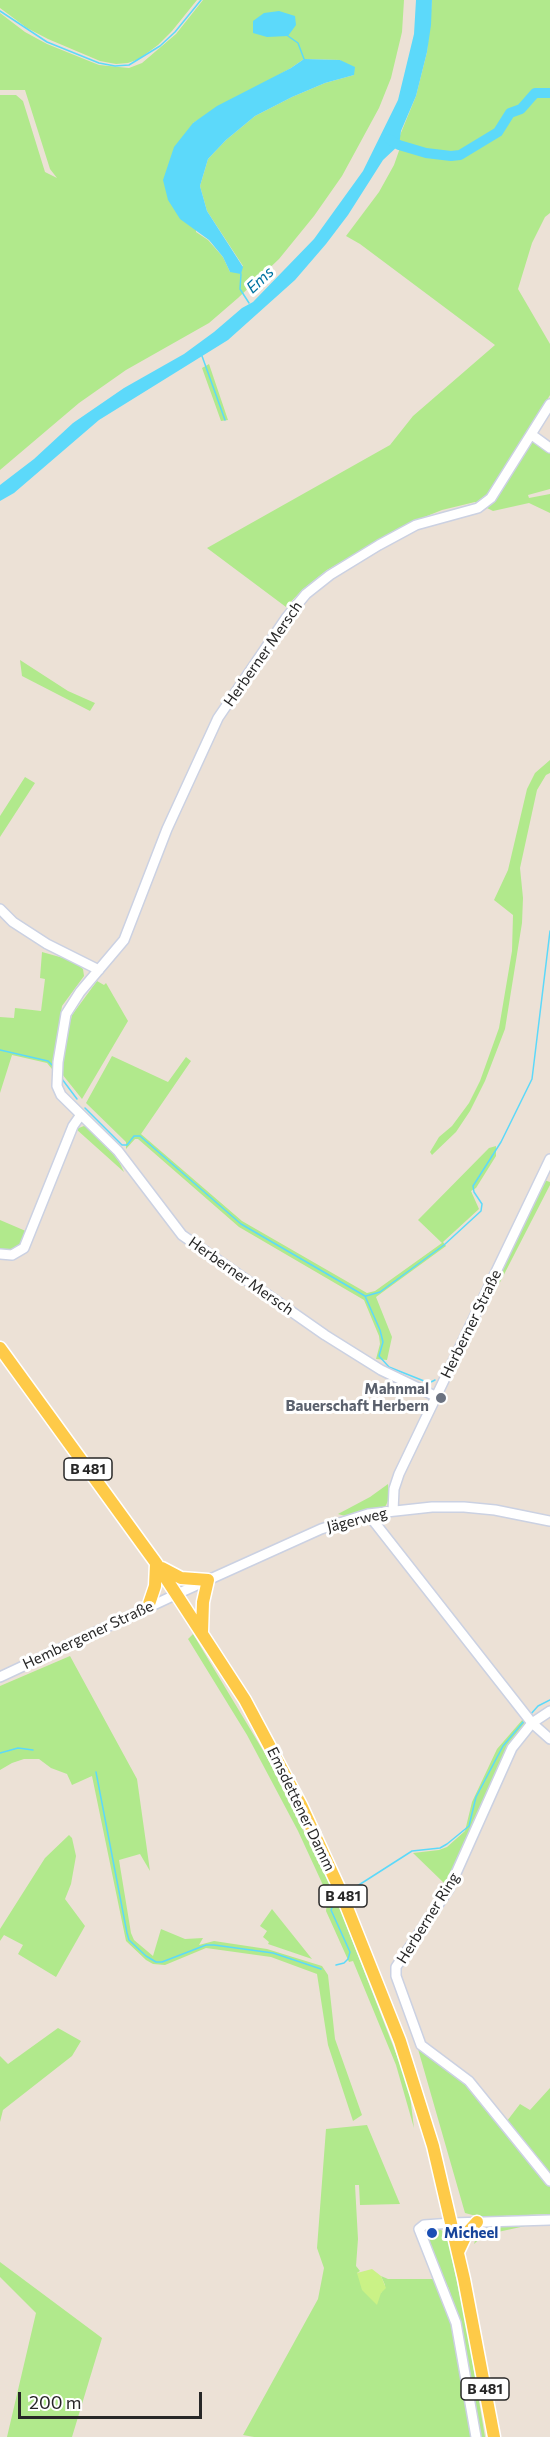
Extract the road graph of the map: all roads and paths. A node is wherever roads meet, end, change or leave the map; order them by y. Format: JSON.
{"nodes":[{"id":1,"x":550,"y":404,"type":"edge"},
{"id":2,"x":532,"y":435,"type":"junction"},
{"id":3,"x":550,"y":448,"type":"edge"},
{"id":4,"x":0,"y":909,"type":"edge"},
{"id":5,"x":99,"y":970,"type":"junction"},
{"id":6,"x":80,"y":1116,"type":"junction"},
{"id":7,"x":550,"y":1159,"type":"edge"},
{"id":8,"x":547,"y":1174,"type":"edge"},
{"id":9,"x":0,"y":1254,"type":"edge"},
{"id":10,"x":0,"y":1348,"type":"edge"},
{"id":11,"x":435,"y":1396,"type":"junction"},
{"id":12,"x":393,"y":1511,"type":"junction"},
{"id":13,"x":368,"y":1514,"type":"junction"},
{"id":14,"x":550,"y":1521,"type":"edge"},
{"id":15,"x":156,"y":1563,"type":"junction"},
{"id":16,"x":208,"y":1580,"type":"junction"},
{"id":17,"x":177,"y":1594,"type":"junction"},
{"id":18,"x":148,"y":1607,"type":"junction"},
{"id":19,"x":202,"y":1633,"type":"junction"},
{"id":20,"x":0,"y":1677,"type":"edge"},
{"id":21,"x":550,"y":1711,"type":"edge"},
{"id":22,"x":532,"y":1723,"type":"junction"},
{"id":23,"x":550,"y":1739,"type":"edge"},
{"id":24,"x":550,"y":2181,"type":"edge"},
{"id":25,"x":550,"y":2220,"type":"edge"},
{"id":26,"x":477,"y":2222,"type":"junction"},
{"id":27,"x":452,"y":2223,"type":"junction"},
{"id":28,"x":458,"y":2252,"type":"junction"},
{"id":29,"x":476,"y":2437,"type":"edge"},
{"id":30,"x":494,"y":2437,"type":"edge"}],
"edges":[{"from":1,"to":2,"type":"street","name":"Herberner Mersch"},
{"from":2,"to":3,"type":"street"},
{"from":2,"to":5,"type":"street","name":"Herberner Mersch"},
{"from":4,"to":5,"type":"street"},
{"from":5,"to":6,"type":"street","name":"Herberner Mersch"},
{"from":6,"to":9,"type":"street"},
{"from":6,"to":11,"type":"street","name":"Herberner Mersch"},
{"from":7,"to":8,"type":"street","name":"Herberner Straße"},
{"from":8,"to":11,"type":"street","name":"Herberner Straße"},
{"from":10,"to":15,"type":"main road","name":"Emsdettener Damm","number":"B 481"},
{"from":11,"to":12,"type":"street","name":"Herberner Straße"},
{"from":12,"to":13,"type":"street","name":"Jägerweg"},
{"from":12,"to":14,"type":"street","name":"Jägerweg"},
{"from":13,"to":16,"type":"street","name":"Jägerweg"},
{"from":13,"to":22,"type":"street"},
{"from":15,"to":16,"type":"main road"},
{"from":15,"to":17,"type":"main road","name":"Emsdettener Damm","number":"B 481"},
{"from":15,"to":18,"type":"main road"},
{"from":16,"to":17,"type":"street","name":"Jägerweg"},
{"from":16,"to":19,"type":"main road"},
{"from":17,"to":18,"type":"street","name":"Hembergener Straße"},
{"from":17,"to":19,"type":"main road","name":"Emsdettener Damm","number":"B 481"},
{"from":18,"to":20,"type":"street","name":"Hembergener Straße"},
{"from":19,"to":27,"type":"main road","name":"Emsdettener Damm","number":"B 481"},
{"from":21,"to":22,"type":"street","name":"Herberner Ring"},
{"from":22,"to":23,"type":"street"},
{"from":22,"to":24,"type":"street","name":"Herberner Ring"},
{"from":25,"to":26,"type":"street"},
{"from":26,"to":27,"type":"street"},
{"from":26,"to":28,"type":"main road"},
{"from":27,"to":28,"type":"main road","name":"Emsdettener Damm","number":"B 481"},
{"from":27,"to":29,"type":"street"},
{"from":28,"to":30,"type":"main road","name":"Emsdettener Damm","number":"B 481"}]}
